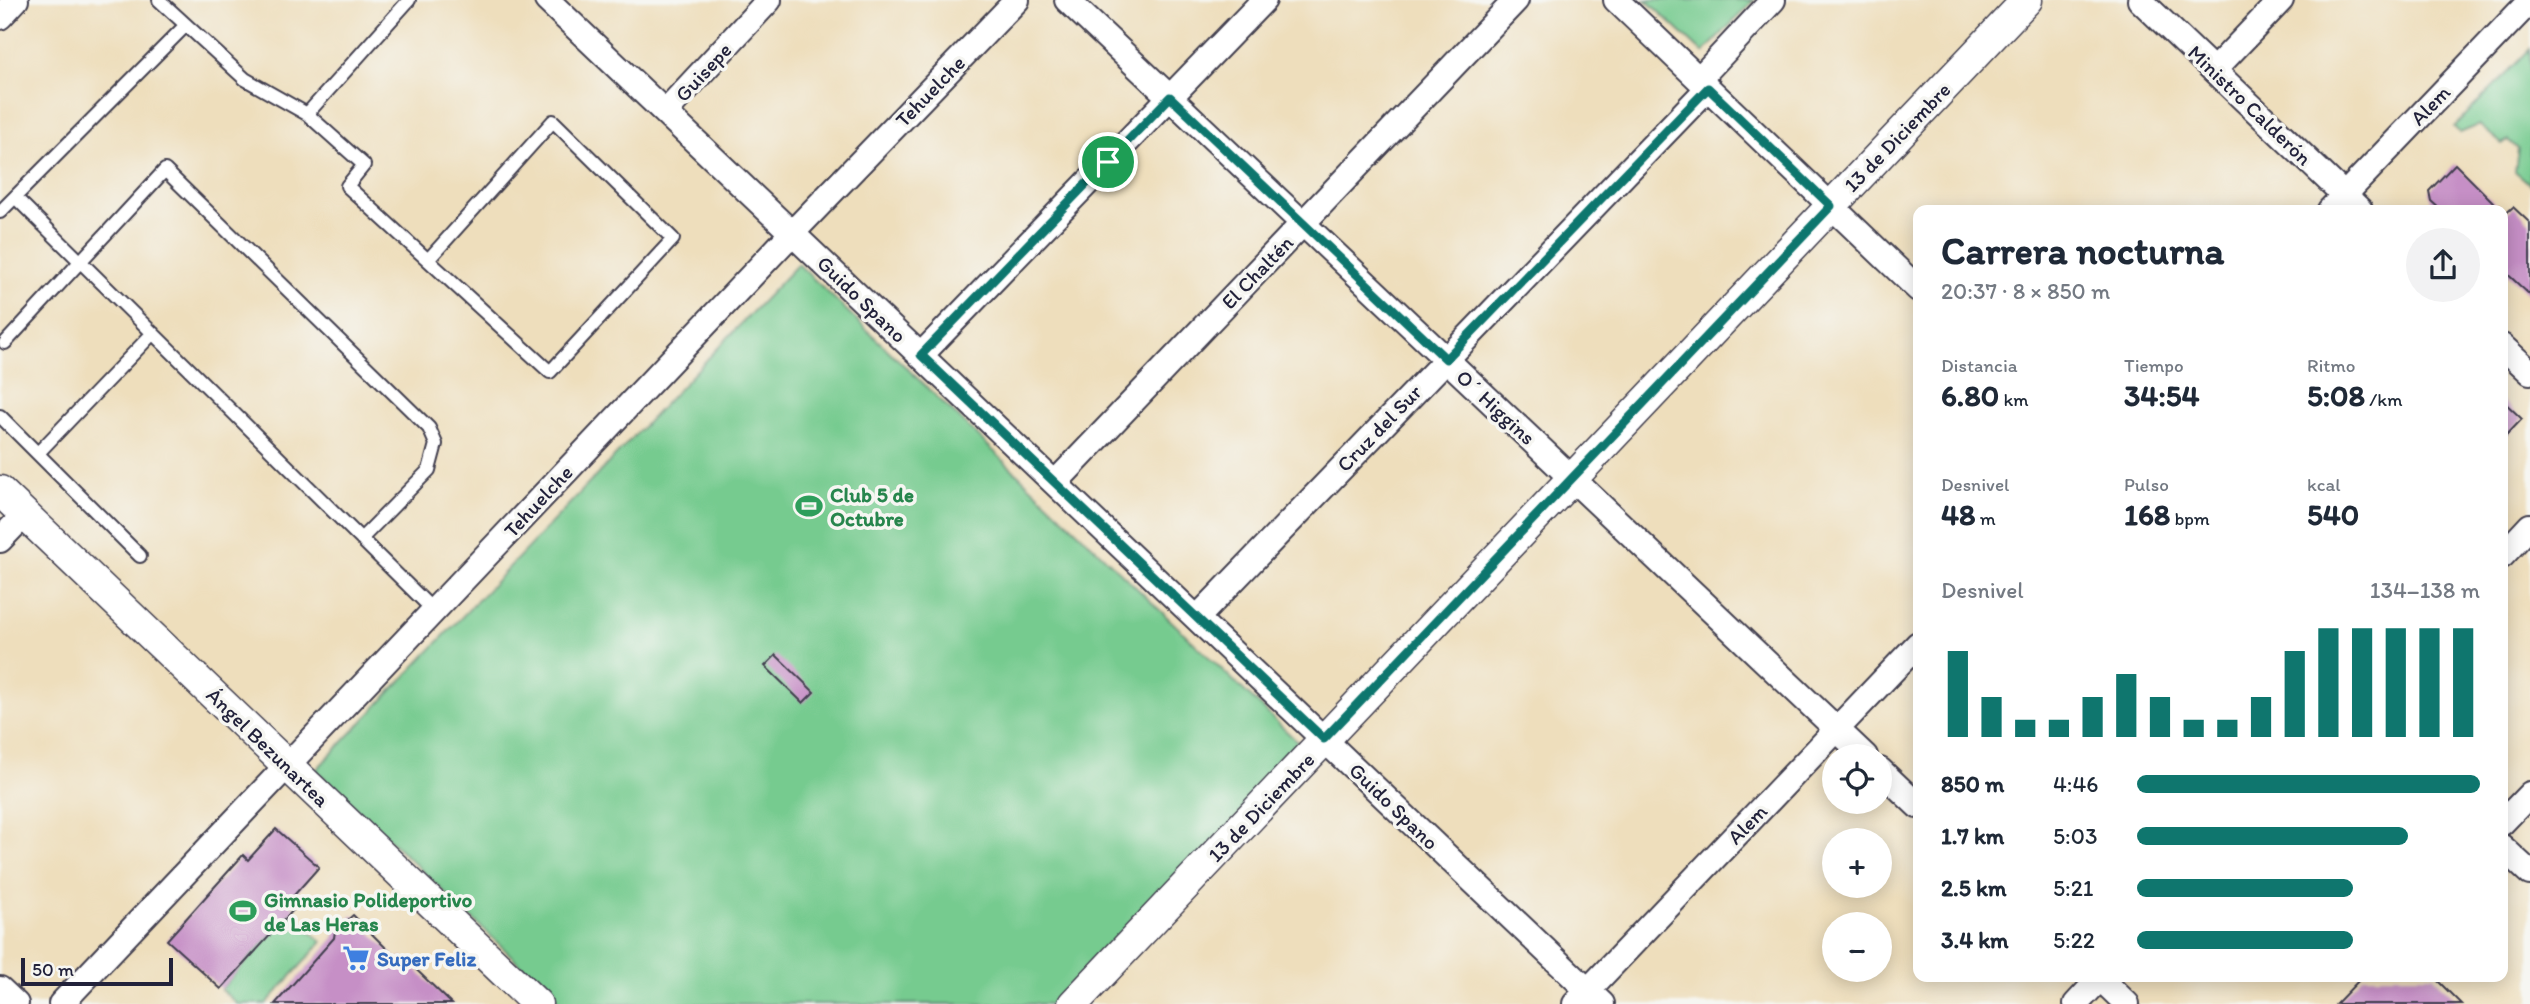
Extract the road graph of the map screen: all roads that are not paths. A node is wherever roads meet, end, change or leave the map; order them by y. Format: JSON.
{"nodes":[{"id":1,"x":16,"y":0,"type":"edge"},
{"id":2,"x":159,"y":0,"type":"edge"},
{"id":3,"x":409,"y":0,"type":"edge"},
{"id":4,"x":547,"y":0,"type":"edge"},
{"id":5,"x":769,"y":0,"type":"edge"},
{"id":6,"x":1017,"y":0,"type":"edge"},
{"id":7,"x":1067,"y":0,"type":"edge"},
{"id":8,"x":1264,"y":0,"type":"edge"},
{"id":9,"x":1516,"y":0,"type":"edge"},
{"id":10,"x":1616,"y":0,"type":"edge"},
{"id":11,"x":1773,"y":0,"type":"edge"},
{"id":12,"x":2027,"y":0,"type":"edge"},
{"id":13,"x":2140,"y":0,"type":"edge"},
{"id":14,"x":2281,"y":0,"type":"edge"},
{"id":15,"x":2530,"y":1,"type":"edge"},
{"id":16,"x":0,"y":17,"type":"edge"},
{"id":17,"x":186,"y":24,"type":"junction"},
{"id":18,"x":2214,"y":70,"type":"junction"},
{"id":19,"x":1703,"y":84,"type":"junction"},
{"id":20,"x":1170,"y":97,"type":"junction"},
{"id":21,"x":665,"y":112,"type":"junction"},
{"id":22,"x":307,"y":114,"type":"junction"},
{"id":23,"x":15,"y":197,"type":"junction"},
{"id":24,"x":2345,"y":205,"type":"edge"},
{"id":25,"x":1831,"y":206,"type":"junction"},
{"id":26,"x":0,"y":212,"type":"edge"},
{"id":27,"x":1303,"y":224,"type":"junction"},
{"id":28,"x":793,"y":232,"type":"junction"},
{"id":29,"x":428,"y":260,"type":"junction"},
{"id":30,"x":81,"y":262,"type":"junction"},
{"id":31,"x":1913,"y":284,"type":"edge"},
{"id":32,"x":153,"y":333,"type":"junction"},
{"id":33,"x":5,"y":343,"type":"dead end"},
{"id":34,"x":2508,"y":352,"type":"edge"},
{"id":35,"x":921,"y":355,"type":"junction"},
{"id":36,"x":1446,"y":359,"type":"junction"},
{"id":37,"x":2530,"y":372,"type":"edge"},
{"id":38,"x":0,"y":416,"type":"edge"},
{"id":39,"x":38,"y":453,"type":"junction"},
{"id":40,"x":1572,"y":479,"type":"junction"},
{"id":41,"x":1055,"y":482,"type":"junction"},
{"id":42,"x":0,"y":491,"type":"edge"},
{"id":43,"x":25,"y":514,"type":"junction"},
{"id":44,"x":2530,"y":526,"type":"edge"},
{"id":45,"x":362,"y":538,"type":"junction"},
{"id":46,"x":0,"y":540,"type":"edge"},
{"id":47,"x":2508,"y":550,"type":"edge"},
{"id":48,"x":140,"y":556,"type":"dead end"},
{"id":49,"x":434,"y":611,"type":"junction"},
{"id":50,"x":1197,"y":618,"type":"junction"},
{"id":51,"x":1913,"y":649,"type":"edge"},
{"id":52,"x":1837,"y":729,"type":"junction"},
{"id":53,"x":1324,"y":739,"type":"junction"},
{"id":54,"x":1853,"y":744,"type":"edge"},
{"id":55,"x":287,"y":765,"type":"junction"},
{"id":56,"x":1892,"y":781,"type":"edge"},
{"id":57,"x":2530,"y":794,"type":"edge"},
{"id":58,"x":1913,"y":801,"type":"edge"},
{"id":59,"x":2508,"y":817,"type":"edge"},
{"id":60,"x":2508,"y":853,"type":"edge"},
{"id":61,"x":2530,"y":873,"type":"edge"},
{"id":62,"x":2096,"y":982,"type":"edge"},
{"id":63,"x":2105,"y":982,"type":"edge"},
{"id":64,"x":0,"y":989,"type":"edge"},
{"id":65,"x":1588,"y":1000,"type":"edge"},
{"id":66,"x":16,"y":1004,"type":"edge"},
{"id":67,"x":61,"y":1004,"type":"edge"},
{"id":68,"x":537,"y":1004,"type":"edge"},
{"id":69,"x":1073,"y":1004,"type":"edge"},
{"id":70,"x":2076,"y":1004,"type":"edge"},
{"id":71,"x":2127,"y":1004,"type":"edge"}],
"edges":[{"from":1,"to":16,"type":"street"},
{"from":2,"to":17,"type":"lane"},
{"from":3,"to":22,"type":"lane"},
{"from":4,"to":21,"type":"street","name":"Guido Spano"},
{"from":5,"to":21,"type":"street","name":"Guisepe"},
{"from":6,"to":28,"type":"street","name":"Tehuelche"},
{"from":7,"to":20,"type":"street","name":"O´ Higgins"},
{"from":8,"to":20,"type":"street"},
{"from":9,"to":27,"type":"street","name":"El Chaltén"},
{"from":10,"to":19,"type":"street"},
{"from":11,"to":19,"type":"street","name":"Cruz del Sur"},
{"from":12,"to":25,"type":"street","name":"13 de Diciembre"},
{"from":13,"to":18,"type":"street","name":"Ministro Calderón"},
{"from":14,"to":18,"type":"street"},
{"from":15,"to":24,"type":"street","name":"Alem"},
{"from":17,"to":22,"type":"lane"},
{"from":17,"to":23,"type":"lane"},
{"from":18,"to":24,"type":"street","name":"Ministro Calderón"},
{"from":19,"to":25,"type":"street"},
{"from":19,"to":36,"type":"street","name":"Cruz del Sur"},
{"from":20,"to":27,"type":"street","name":"O´ Higgins"},
{"from":20,"to":35,"type":"street"},
{"from":21,"to":28,"type":"street","name":"Guido Spano"},
{"from":22,"to":29,"type":"lane"},
{"from":23,"to":26,"type":"lane"},
{"from":23,"to":30,"type":"lane"},
{"from":25,"to":31,"type":"street"},
{"from":25,"to":40,"type":"street","name":"13 de Diciembre"},
{"from":27,"to":36,"type":"street","name":"O´ Higgins"},
{"from":27,"to":41,"type":"street","name":"El Chaltén"},
{"from":28,"to":35,"type":"street","name":"Guido Spano"},
{"from":28,"to":49,"type":"street","name":"Tehuelche"},
{"from":29,"to":29,"type":"lane"},
{"from":30,"to":32,"type":"lane"},
{"from":30,"to":33,"type":"lane"},
{"from":30,"to":45,"type":"lane"},
{"from":32,"to":39,"type":"lane"},
{"from":32,"to":45,"type":"lane"},
{"from":34,"to":37,"type":"street"},
{"from":35,"to":41,"type":"street","name":"Guido Spano"},
{"from":36,"to":40,"type":"street","name":"O´ Higgins"},
{"from":36,"to":50,"type":"street","name":"Cruz del Sur"},
{"from":38,"to":39,"type":"lane"},
{"from":39,"to":48,"type":"lane"},
{"from":40,"to":52,"type":"street","name":"O´ Higgins"},
{"from":40,"to":53,"type":"street","name":"13 de Diciembre"},
{"from":41,"to":50,"type":"street","name":"Guido Spano"},
{"from":42,"to":43,"type":"street","name":"Ángel Bezunartea"},
{"from":43,"to":46,"type":"street"},
{"from":43,"to":55,"type":"street","name":"Ángel Bezunartea"},
{"from":44,"to":47,"type":"street"},
{"from":45,"to":49,"type":"lane"},
{"from":49,"to":55,"type":"street","name":"Tehuelche"},
{"from":50,"to":53,"type":"street","name":"Guido Spano"},
{"from":51,"to":52,"type":"street","name":"Alem"},
{"from":52,"to":54,"type":"street","name":"O´ Higgins"},
{"from":52,"to":65,"type":"street","name":"Alem"},
{"from":53,"to":65,"type":"street","name":"Guido Spano"},
{"from":53,"to":69,"type":"street","name":"13 de Diciembre"},
{"from":55,"to":67,"type":"street","name":"Tehuelche"},
{"from":55,"to":68,"type":"street","name":"Ángel Bezunartea"},
{"from":56,"to":58,"type":"street"},
{"from":57,"to":59,"type":"street"},
{"from":60,"to":61,"type":"street"},
{"from":62,"to":70,"type":"street"},
{"from":63,"to":71,"type":"street"},
{"from":64,"to":66,"type":"street"}]}
